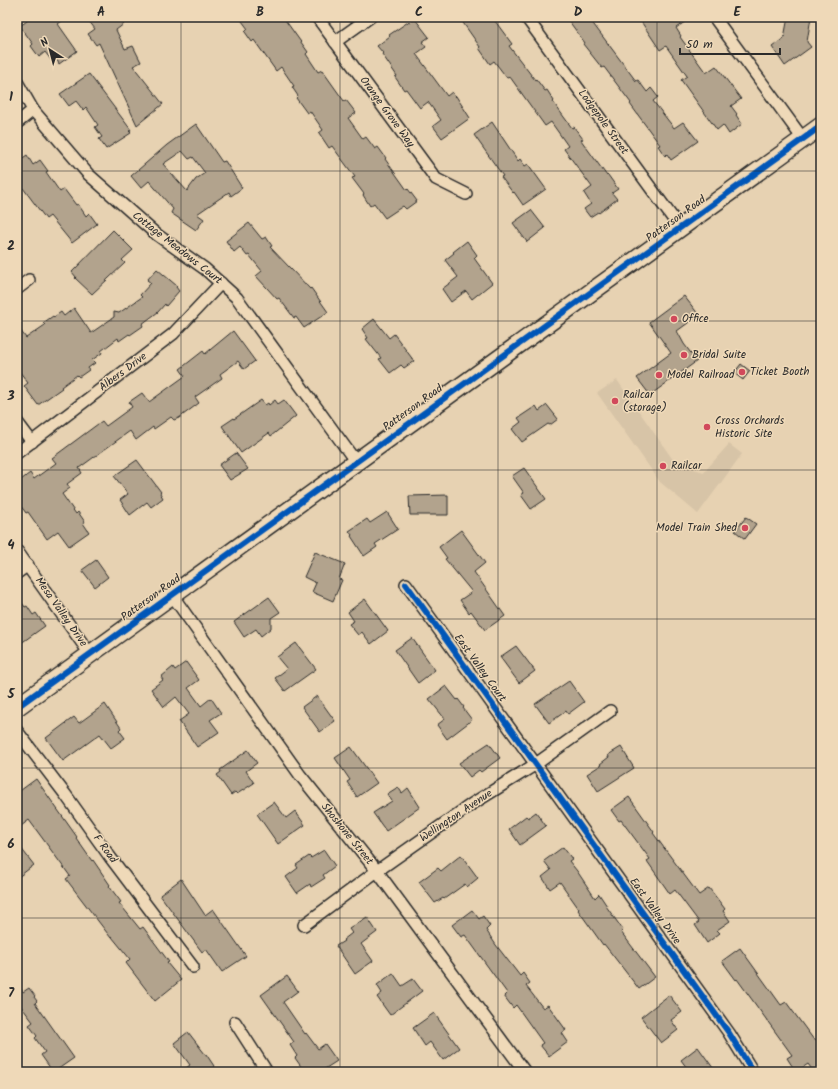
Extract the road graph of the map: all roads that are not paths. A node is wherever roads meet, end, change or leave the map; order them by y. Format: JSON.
{"nodes":[{"id":1,"x":317,"y":17,"type":"edge"},
{"id":2,"x":370,"y":17,"type":"edge"},
{"id":3,"x":526,"y":17,"type":"edge"},
{"id":4,"x":714,"y":17,"type":"edge"},
{"id":5,"x":335,"y":42,"type":"junction"},
{"id":6,"x":17,"y":82,"type":"edge"},
{"id":7,"x":33,"y":110,"type":"junction"},
{"id":8,"x":17,"y":123,"type":"edge"},
{"id":9,"x":821,"y":126,"type":"edge"},
{"id":10,"x":803,"y":139,"type":"junction"},
{"id":11,"x":466,"y":194,"type":"dead end"},
{"id":12,"x":680,"y":228,"type":"junction"},
{"id":13,"x":29,"y":280,"type":"dead end"},
{"id":14,"x":221,"y":283,"type":"junction"},
{"id":15,"x":17,"y":289,"type":"edge"},
{"id":16,"x":17,"y":422,"type":"edge"},
{"id":17,"x":32,"y":442,"type":"junction"},
{"id":18,"x":17,"y":453,"type":"edge"},
{"id":19,"x":356,"y":462,"type":"junction"},
{"id":20,"x":17,"y":551,"type":"edge"},
{"id":21,"x":28,"y":566,"type":"junction"},
{"id":22,"x":17,"y":573,"type":"edge"},
{"id":23,"x":406,"y":584,"type":"dead end"},
{"id":24,"x":172,"y":595,"type":"junction"},
{"id":25,"x":90,"y":654,"type":"junction"},
{"id":26,"x":17,"y":707,"type":"edge"},
{"id":27,"x":610,"y":711,"type":"dead end"},
{"id":28,"x":17,"y":731,"type":"edge"},
{"id":29,"x":536,"y":764,"type":"junction"},
{"id":30,"x":377,"y":871,"type":"junction"},
{"id":31,"x":304,"y":925,"type":"dead end"},
{"id":32,"x":193,"y":967,"type":"dead end"},
{"id":33,"x":235,"y":1022,"type":"dead end"},
{"id":34,"x":267,"y":1072,"type":"edge"},
{"id":35,"x":525,"y":1072,"type":"edge"},
{"id":36,"x":753,"y":1072,"type":"edge"}],
"edges":[{"from":1,"to":5,"type":"street","name":"Orange Grove Way"},
{"from":2,"to":5,"type":"street"},
{"from":3,"to":12,"type":"street","name":"Lodgepole Street"},
{"from":4,"to":10,"type":"street"},
{"from":5,"to":11,"type":"street","name":"Orange Grove Way"},
{"from":6,"to":7,"type":"street","name":"Cottage Meadows Court"},
{"from":7,"to":8,"type":"street"},
{"from":7,"to":14,"type":"street","name":"Cottage Meadows Court"},
{"from":9,"to":10,"type":"main road","name":"Patterson Road"},
{"from":10,"to":12,"type":"main road","name":"Patterson Road"},
{"from":12,"to":19,"type":"main road","name":"Patterson Road"},
{"from":13,"to":15,"type":"street"},
{"from":14,"to":17,"type":"street","name":"Albers Drive"},
{"from":14,"to":19,"type":"street","name":"Cottage Meadows Court"},
{"from":16,"to":17,"type":"street"},
{"from":17,"to":18,"type":"street","name":"Albers Drive"},
{"from":19,"to":24,"type":"main road","name":"Patterson Road"},
{"from":20,"to":21,"type":"street","name":"Mesa Valley Drive"},
{"from":21,"to":22,"type":"street"},
{"from":21,"to":25,"type":"street","name":"Mesa Valley Drive"},
{"from":23,"to":29,"type":"street","name":"East Valley Court"},
{"from":24,"to":25,"type":"main road","name":"Patterson Road"},
{"from":24,"to":30,"type":"street","name":"Shoshone Street"},
{"from":25,"to":26,"type":"main road","name":"Patterson Road"},
{"from":27,"to":29,"type":"street","name":"Wellington Avenue"},
{"from":28,"to":32,"type":"street","name":"F Road"},
{"from":29,"to":30,"type":"street","name":"Wellington Avenue"},
{"from":29,"to":36,"type":"street","name":"East Valley Drive"},
{"from":30,"to":31,"type":"street","name":"Wellington Avenue"},
{"from":30,"to":35,"type":"street","name":"Shoshone Street"},
{"from":33,"to":34,"type":"street"}]}
